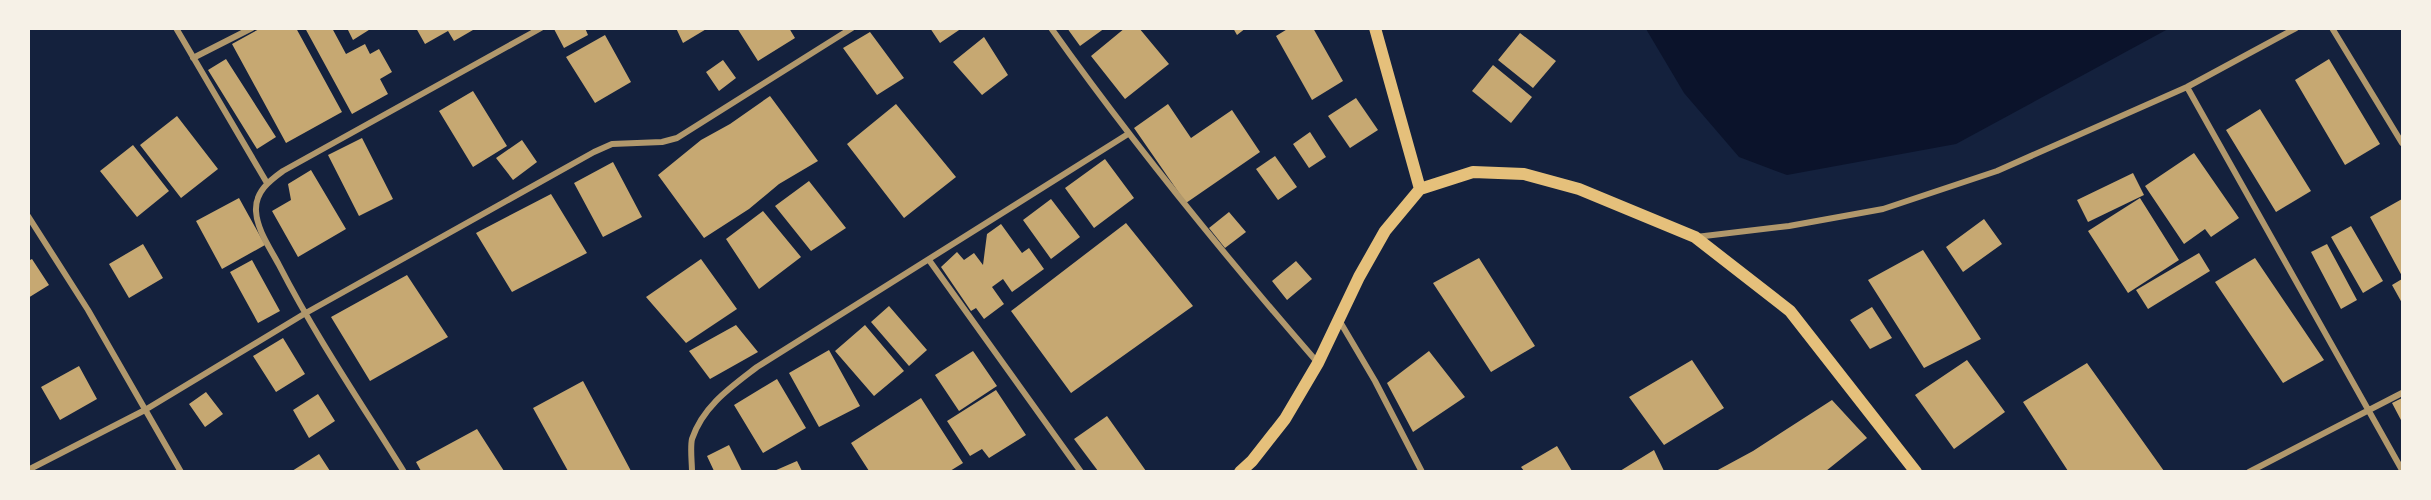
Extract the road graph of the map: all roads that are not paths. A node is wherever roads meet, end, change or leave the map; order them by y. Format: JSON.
{"nodes":[{"id":1,"x":176,"y":28,"type":"edge"},
{"id":2,"x":252,"y":28,"type":"edge"},
{"id":3,"x":541,"y":28,"type":"edge"},
{"id":4,"x":852,"y":28,"type":"edge"},
{"id":5,"x":1051,"y":28,"type":"edge"},
{"id":6,"x":1376,"y":28,"type":"edge"},
{"id":7,"x":2296,"y":28,"type":"edge"},
{"id":8,"x":2332,"y":28,"type":"edge"},
{"id":9,"x":194,"y":58,"type":"junction"},
{"id":10,"x":2187,"y":87,"type":"junction"},
{"id":11,"x":1128,"y":134,"type":"junction"},
{"id":12,"x":2403,"y":143,"type":"edge"},
{"id":13,"x":267,"y":183,"type":"junction"},
{"id":14,"x":1420,"y":189,"type":"junction"},
{"id":15,"x":28,"y":216,"type":"edge"},
{"id":16,"x":1695,"y":237,"type":"junction"},
{"id":17,"x":929,"y":260,"type":"junction"},
{"id":18,"x":304,"y":314,"type":"junction"},
{"id":19,"x":1338,"y":320,"type":"junction"},
{"id":20,"x":1318,"y":363,"type":"junction"},
{"id":21,"x":2403,"y":393,"type":"edge"},
{"id":22,"x":145,"y":410,"type":"junction"},
{"id":23,"x":2369,"y":410,"type":"junction"},
{"id":24,"x":28,"y":470,"type":"edge"},
{"id":25,"x":2403,"y":470,"type":"edge"},
{"id":26,"x":181,"y":471,"type":"edge"},
{"id":27,"x":404,"y":471,"type":"edge"},
{"id":28,"x":692,"y":471,"type":"edge"},
{"id":29,"x":1081,"y":471,"type":"edge"},
{"id":30,"x":1240,"y":471,"type":"edge"},
{"id":31,"x":1422,"y":471,"type":"edge"},
{"id":32,"x":1916,"y":471,"type":"edge"},
{"id":33,"x":2249,"y":471,"type":"edge"}],
"edges":[{"from":1,"to":9,"type":"street"},
{"from":2,"to":9,"type":"street"},
{"from":3,"to":13,"type":"street"},
{"from":4,"to":18,"type":"street"},
{"from":5,"to":11,"type":"street"},
{"from":6,"to":14,"type":"main road"},
{"from":7,"to":10,"type":"street"},
{"from":8,"to":12,"type":"street"},
{"from":9,"to":13,"type":"street"},
{"from":10,"to":16,"type":"street"},
{"from":10,"to":23,"type":"street"},
{"from":11,"to":17,"type":"street"},
{"from":11,"to":20,"type":"street"},
{"from":13,"to":18,"type":"street"},
{"from":14,"to":16,"type":"main road"},
{"from":14,"to":19,"type":"main road"},
{"from":15,"to":22,"type":"street"},
{"from":16,"to":32,"type":"main road"},
{"from":17,"to":28,"type":"street"},
{"from":17,"to":29,"type":"street"},
{"from":18,"to":22,"type":"street"},
{"from":18,"to":27,"type":"street"},
{"from":19,"to":20,"type":"main road"},
{"from":19,"to":31,"type":"street"},
{"from":20,"to":30,"type":"main road"},
{"from":21,"to":23,"type":"street"},
{"from":22,"to":24,"type":"street"},
{"from":22,"to":26,"type":"street"},
{"from":23,"to":25,"type":"street"},
{"from":23,"to":33,"type":"street"}]}
